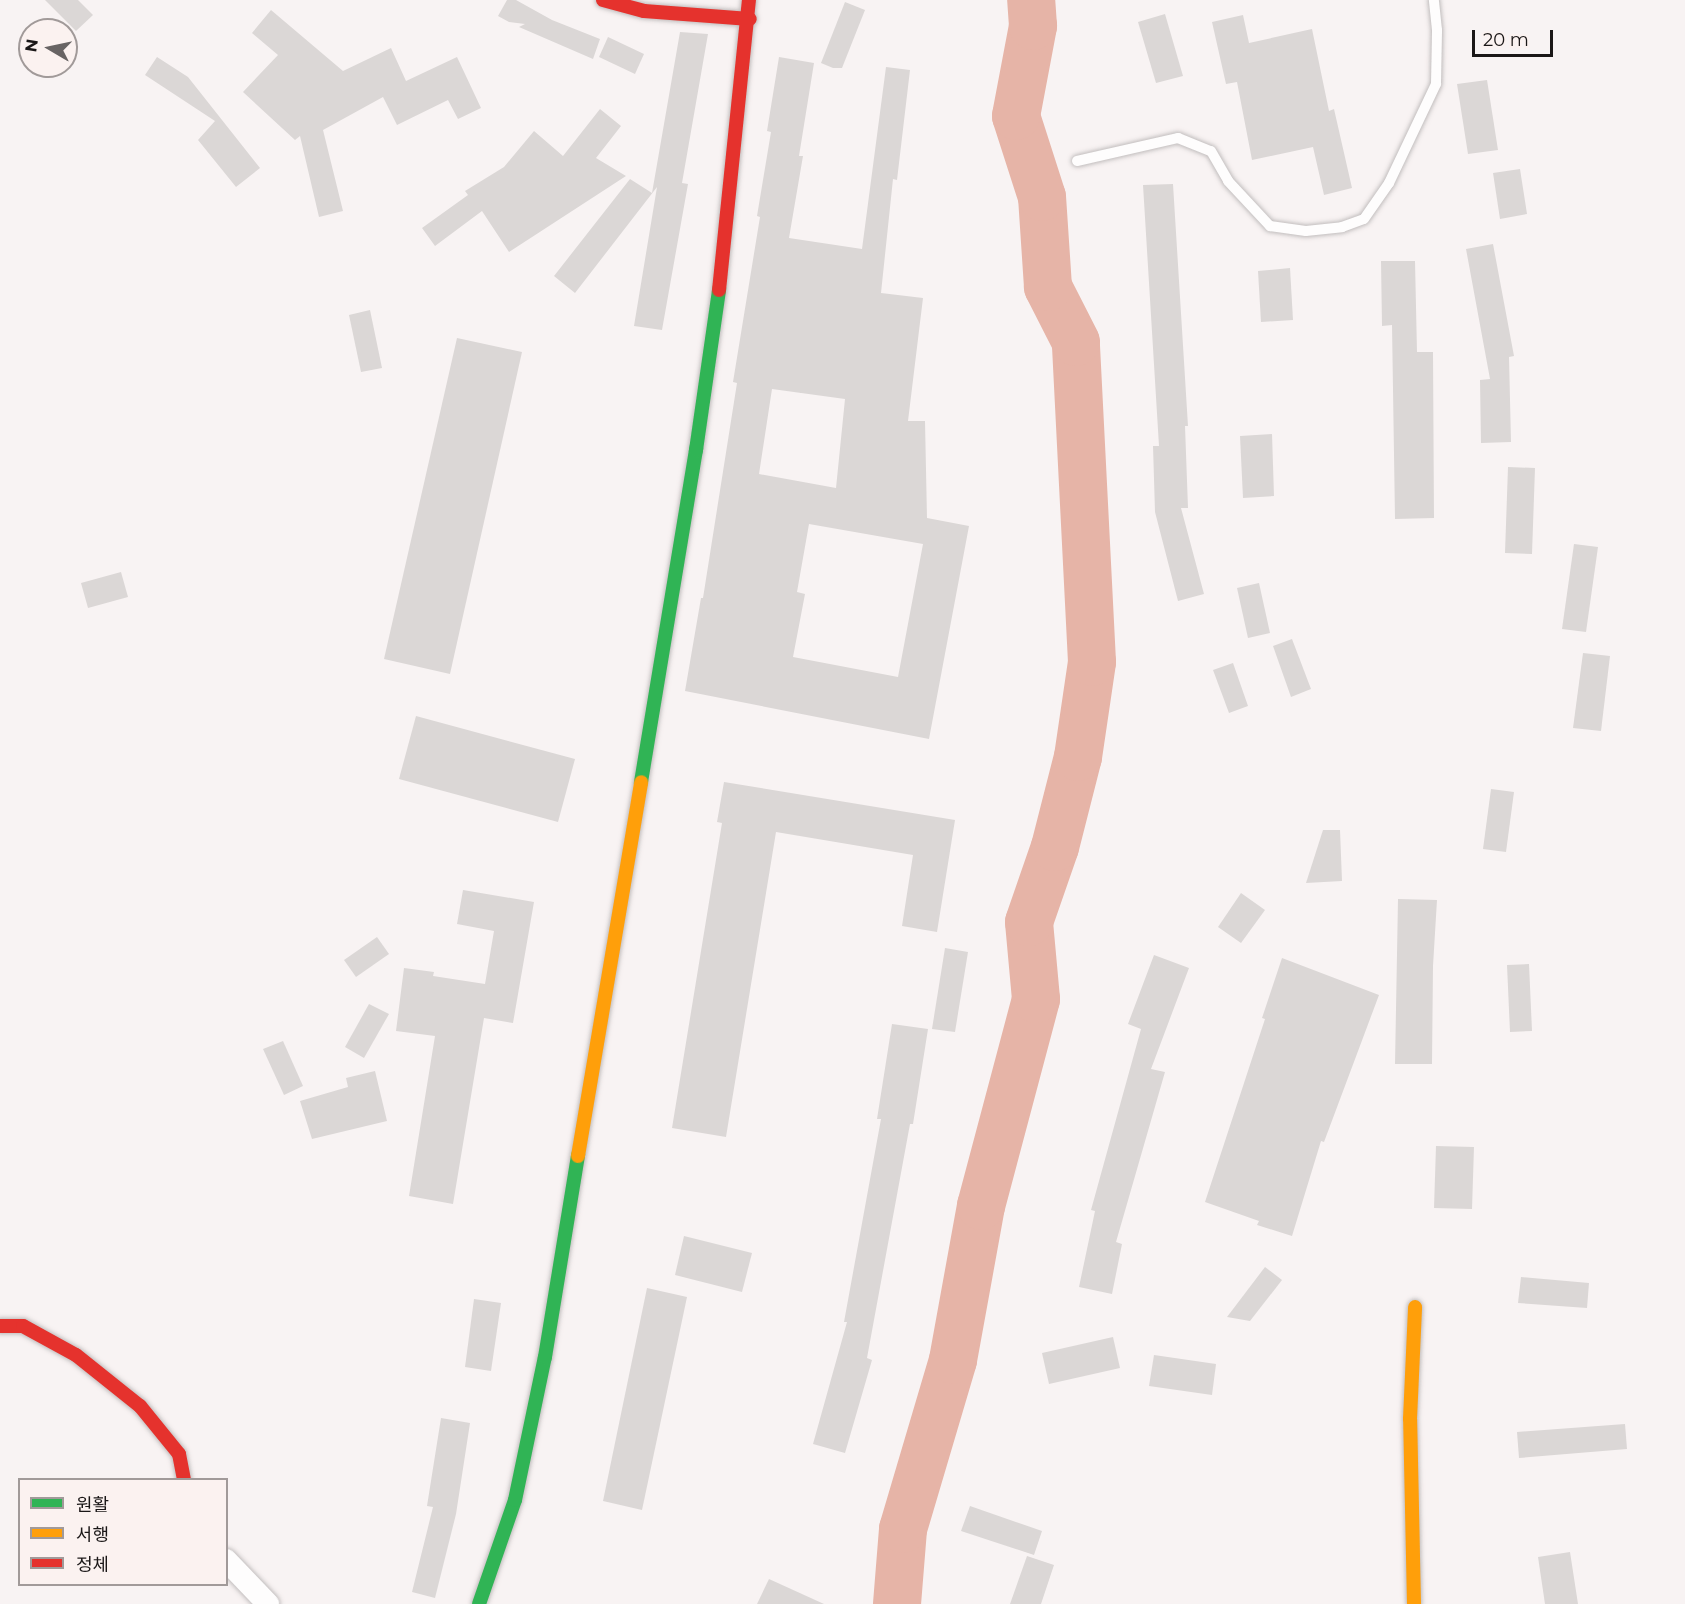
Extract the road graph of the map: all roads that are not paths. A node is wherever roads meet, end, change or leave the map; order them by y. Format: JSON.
{"nodes":[{"id":1,"x":603,"y":0,"type":"edge"},
{"id":2,"x":1434,"y":0,"type":"edge"},
{"id":3,"x":750,"y":9,"type":"edge"},
{"id":4,"x":1077,"y":161,"type":"dead end"},
{"id":5,"x":1415,"y":1307,"type":"dead end"},
{"id":6,"x":0,"y":1326,"type":"edge"},
{"id":7,"x":184,"y":1478,"type":"edge"},
{"id":8,"x":228,"y":1562,"type":"edge"},
{"id":9,"x":268,"y":1604,"type":"edge"},
{"id":10,"x":479,"y":1604,"type":"edge"},
{"id":11,"x":1414,"y":1604,"type":"edge"}],
"edges":[{"from":1,"to":3,"type":"street"},
{"from":2,"to":4,"type":"lane"},
{"from":3,"to":10,"type":"street"},
{"from":5,"to":11,"type":"street"},
{"from":6,"to":7,"type":"street"},
{"from":8,"to":9,"type":"street"}]}
